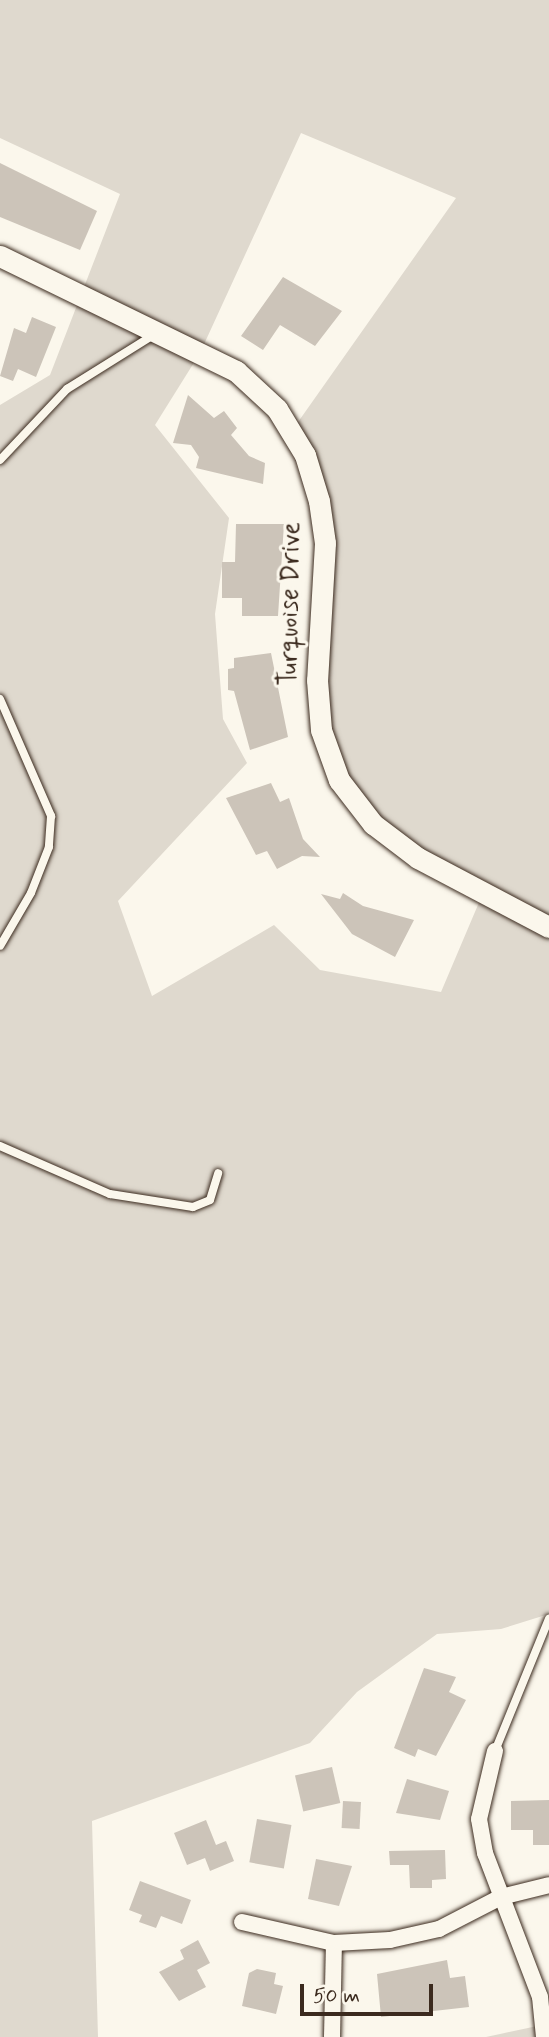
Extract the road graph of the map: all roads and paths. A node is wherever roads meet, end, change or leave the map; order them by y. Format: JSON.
{"nodes":[{"id":1,"x":0,"y":256,"type":"edge"},
{"id":2,"x":158,"y":333,"type":"junction"},
{"id":3,"x":0,"y":460,"type":"edge"},
{"id":4,"x":0,"y":699,"type":"edge"},
{"id":5,"x":549,"y":926,"type":"edge"},
{"id":6,"x":0,"y":946,"type":"edge"},
{"id":7,"x":0,"y":1146,"type":"edge"},
{"id":8,"x":218,"y":1174,"type":"dead end"},
{"id":9,"x":549,"y":1619,"type":"edge"},
{"id":10,"x":495,"y":1751,"type":"joint"},
{"id":11,"x":549,"y":1885,"type":"edge"},
{"id":12,"x":501,"y":1897,"type":"junction"},
{"id":13,"x":242,"y":1922,"type":"dead end"},
{"id":14,"x":334,"y":1943,"type":"junction"},
{"id":15,"x":332,"y":2037,"type":"edge"},
{"id":16,"x":544,"y":2037,"type":"edge"}],
"edges":[{"from":1,"to":2,"type":"street","name":"Turquoise Drive"},
{"from":2,"to":3,"type":"lane"},
{"from":2,"to":5,"type":"street","name":"Turquoise Drive"},
{"from":4,"to":6,"type":"lane"},
{"from":7,"to":8,"type":"lane"},
{"from":9,"to":10,"type":"lane"},
{"from":10,"to":12,"type":"street"},
{"from":11,"to":12,"type":"street"},
{"from":12,"to":14,"type":"street"},
{"from":12,"to":16,"type":"street"},
{"from":13,"to":14,"type":"street"},
{"from":14,"to":15,"type":"street"}]}
